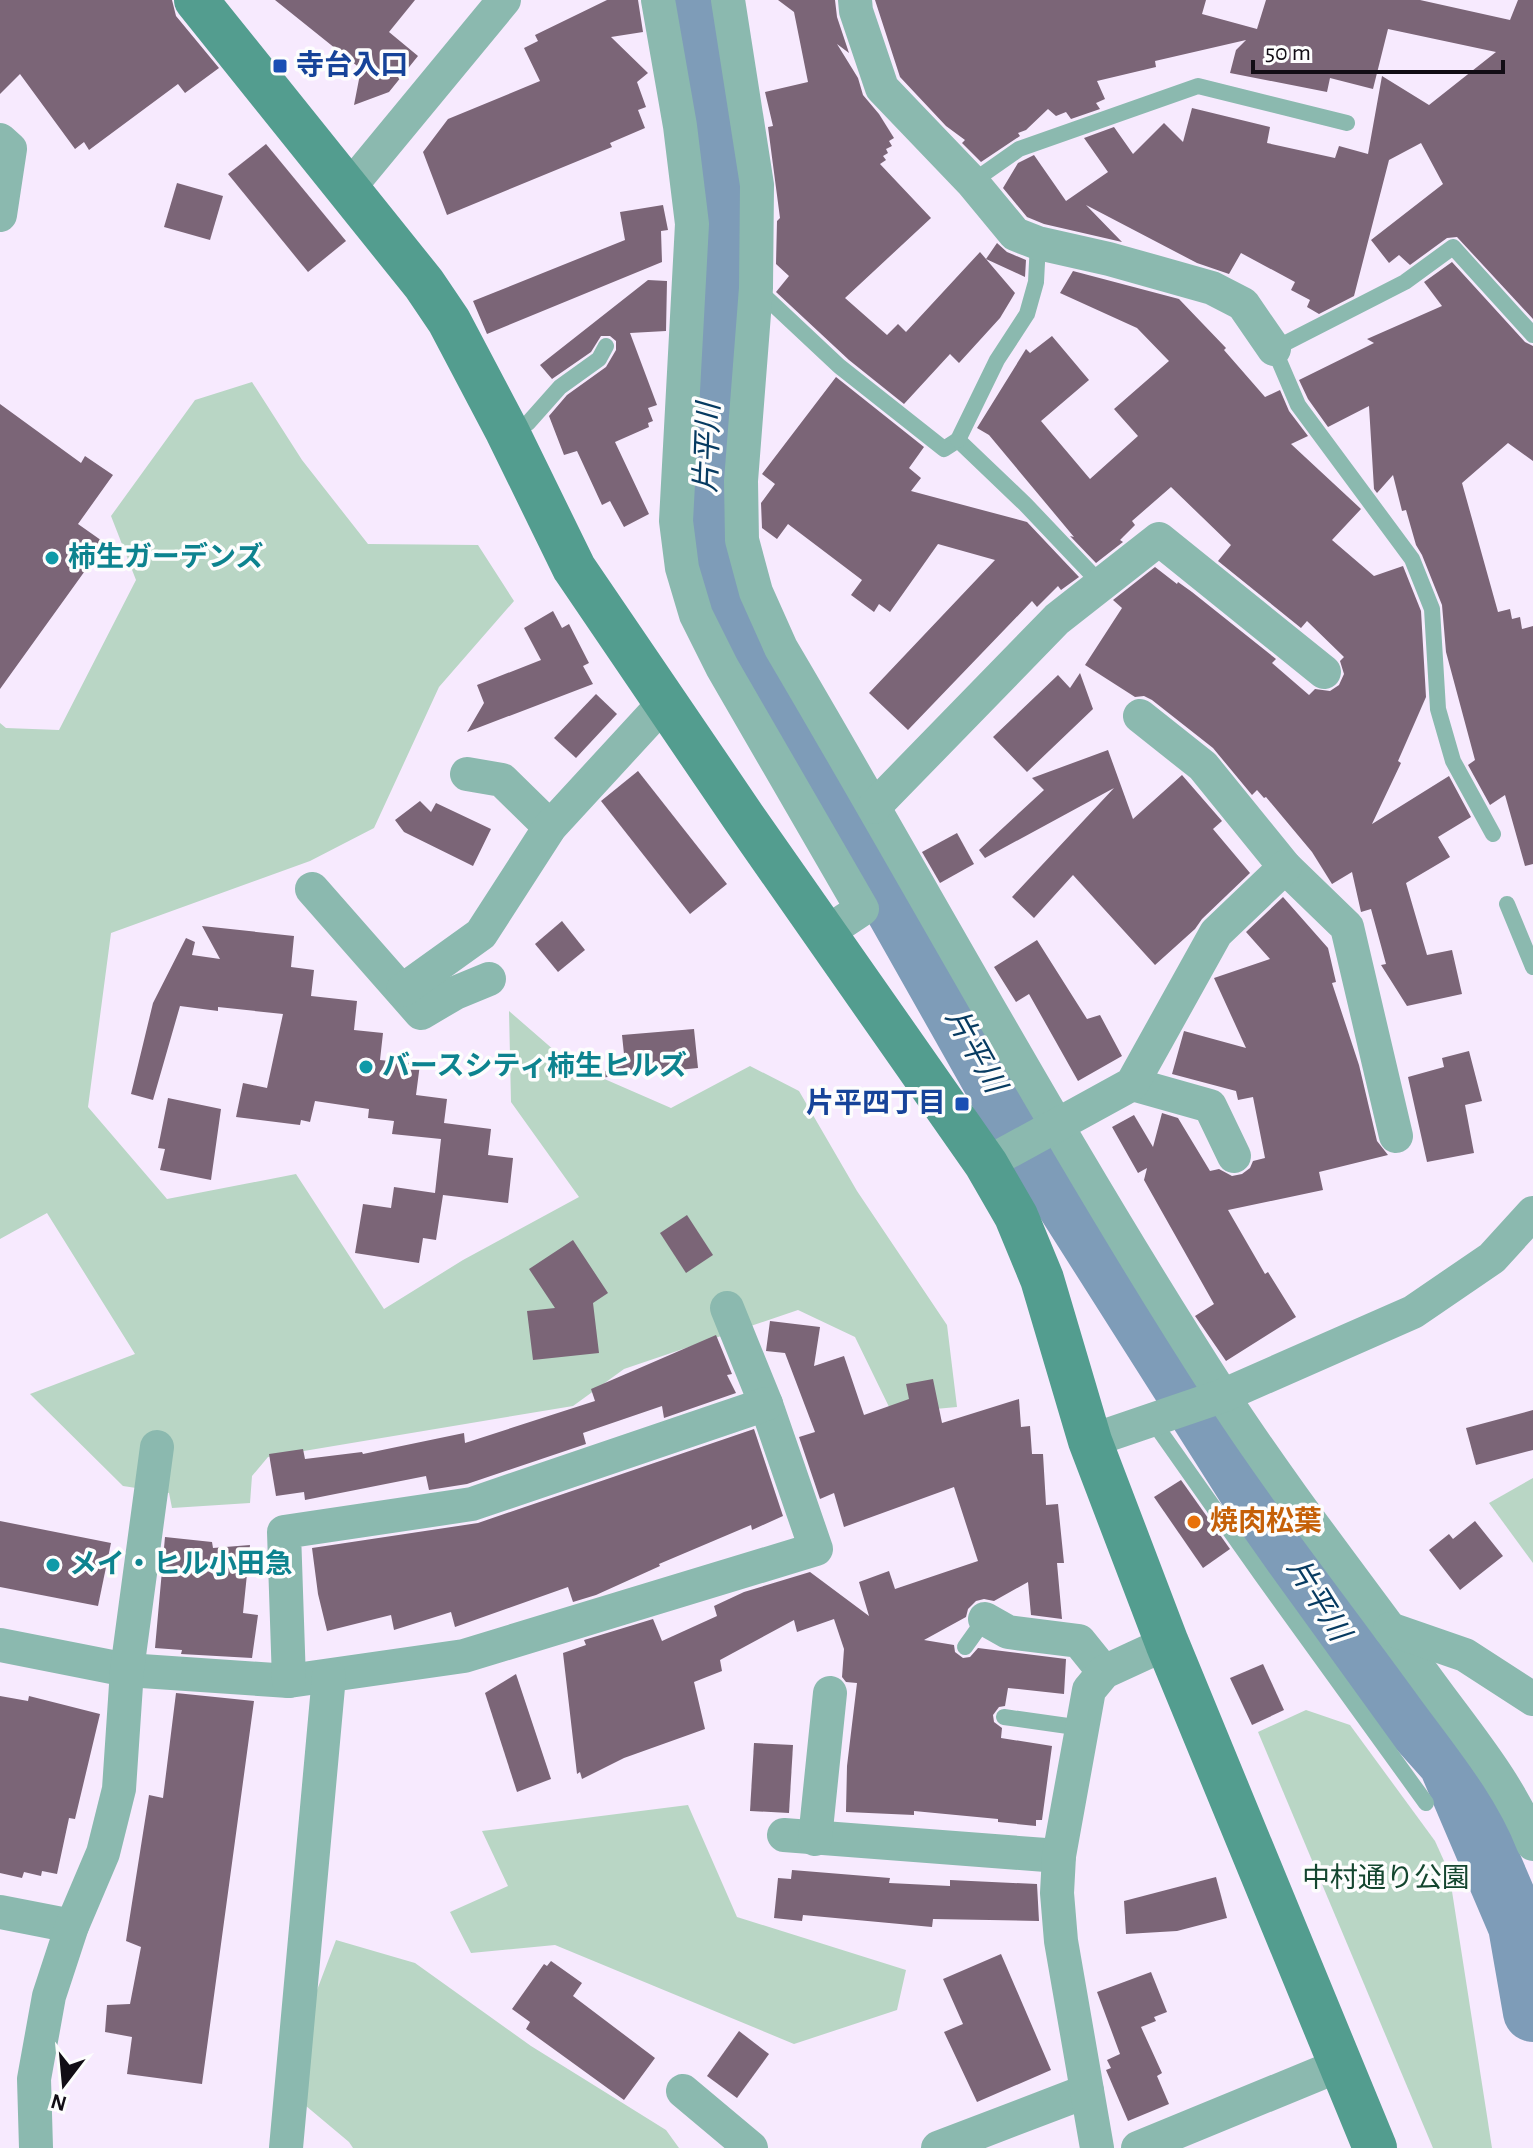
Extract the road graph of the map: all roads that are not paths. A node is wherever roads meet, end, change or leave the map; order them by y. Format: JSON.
{"nodes":[{"id":1,"x":196,"y":0,"type":"edge"},
{"id":2,"x":504,"y":0,"type":"edge"},
{"id":3,"x":658,"y":0,"type":"edge"},
{"id":4,"x":728,"y":0,"type":"edge"},
{"id":5,"x":855,"y":0,"type":"edge"},
{"id":6,"x":1347,"y":123,"type":"dead end"},
{"id":7,"x":0,"y":140,"type":"edge"},
{"id":8,"x":972,"y":182,"type":"junction"},
{"id":9,"x":348,"y":189,"type":"junction"},
{"id":10,"x":0,"y":215,"type":"edge"},
{"id":11,"x":1038,"y":243,"type":"junction"},
{"id":12,"x":756,"y":288,"type":"junction"},
{"id":13,"x":1533,"y":335,"type":"edge"},
{"id":14,"x":606,"y":346,"type":"dead end"},
{"id":15,"x":1274,"y":349,"type":"junction"},
{"id":16,"x":507,"y":431,"type":"junction"},
{"id":17,"x":958,"y":440,"type":"junction"},
{"id":18,"x":1101,"y":584,"type":"junction"},
{"id":19,"x":1324,"y":672,"type":"dead end"},
{"id":20,"x":665,"y":702,"type":"junction"},
{"id":21,"x":1140,"y":716,"type":"dead end"},
{"id":22,"x":467,"y":774,"type":"dead end"},
{"id":23,"x":874,"y":807,"type":"junction"},
{"id":24,"x":550,"y":827,"type":"junction"},
{"id":25,"x":1493,"y":834,"type":"dead end"},
{"id":26,"x":1285,"y":867,"type":"junction"},
{"id":27,"x":312,"y":889,"type":"dead end"},
{"id":28,"x":1507,"y":904,"type":"dead end"},
{"id":29,"x":826,"y":933,"type":"junction"},
{"id":30,"x":1533,"y":967,"type":"edge"},
{"id":31,"x":489,"y":979,"type":"dead end"},
{"id":32,"x":403,"y":990,"type":"junction"},
{"id":33,"x":1132,"y":1084,"type":"junction"},
{"id":34,"x":1056,"y":1124,"type":"junction"},
{"id":35,"x":1396,"y":1136,"type":"dead end"},
{"id":36,"x":1234,"y":1156,"type":"dead end"},
{"id":37,"x":995,"y":1159,"type":"junction"},
{"id":38,"x":1533,"y":1213,"type":"edge"},
{"id":39,"x":727,"y":1308,"type":"dead end"},
{"id":40,"x":766,"y":1404,"type":"junction"},
{"id":41,"x":1185,"y":1408,"type":"junction"},
{"id":42,"x":1090,"y":1441,"type":"junction"},
{"id":43,"x":157,"y":1447,"type":"dead end"},
{"id":44,"x":985,"y":1619,"type":"joint"},
{"id":45,"x":1390,"y":1629,"type":"junction"},
{"id":46,"x":1167,"y":1643,"type":"junction"},
{"id":47,"x":0,"y":1645,"type":"edge"},
{"id":48,"x":965,"y":1647,"type":"dead end"},
{"id":49,"x":127,"y":1670,"type":"junction"},
{"id":50,"x":1104,"y":1672,"type":"junction"},
{"id":51,"x":329,"y":1676,"type":"junction"},
{"id":52,"x":289,"y":1681,"type":"junction"},
{"id":53,"x":830,"y":1693,"type":"dead end"},
{"id":54,"x":1533,"y":1699,"type":"edge"},
{"id":55,"x":1004,"y":1717,"type":"dead end"},
{"id":56,"x":1082,"y":1728,"type":"junction"},
{"id":57,"x":1426,"y":1803,"type":"dead end"},
{"id":58,"x":1533,"y":1844,"type":"edge"},
{"id":59,"x":1059,"y":1856,"type":"junction"},
{"id":60,"x":0,"y":1912,"type":"edge"},
{"id":61,"x":72,"y":1926,"type":"junction"},
{"id":62,"x":1340,"y":2065,"type":"junction"},
{"id":63,"x":683,"y":2091,"type":"dead end"},
{"id":64,"x":1087,"y":2091,"type":"junction"},
{"id":65,"x":36,"y":2148,"type":"edge"},
{"id":66,"x":286,"y":2148,"type":"edge"},
{"id":67,"x":751,"y":2148,"type":"edge"},
{"id":68,"x":938,"y":2148,"type":"edge"},
{"id":69,"x":1097,"y":2148,"type":"edge"},
{"id":70,"x":1138,"y":2148,"type":"edge"},
{"id":71,"x":1375,"y":2148,"type":"edge"}],
"edges":[{"from":1,"to":9,"type":"main road"},
{"from":2,"to":9,"type":"street"},
{"from":3,"to":29,"type":"street"},
{"from":4,"to":12,"type":"street"},
{"from":5,"to":8,"type":"street"},
{"from":6,"to":8,"type":"lane"},
{"from":7,"to":10,"type":"street"},
{"from":8,"to":11,"type":"street"},
{"from":9,"to":16,"type":"main road"},
{"from":11,"to":15,"type":"street"},
{"from":11,"to":17,"type":"lane"},
{"from":12,"to":17,"type":"lane"},
{"from":12,"to":23,"type":"street"},
{"from":13,"to":15,"type":"lane"},
{"from":14,"to":16,"type":"lane"},
{"from":15,"to":25,"type":"lane"},
{"from":16,"to":20,"type":"main road"},
{"from":17,"to":18,"type":"lane"},
{"from":18,"to":19,"type":"street"},
{"from":18,"to":23,"type":"street"},
{"from":20,"to":24,"type":"street"},
{"from":20,"to":29,"type":"main road"},
{"from":21,"to":26,"type":"street"},
{"from":22,"to":24,"type":"street"},
{"from":23,"to":34,"type":"street"},
{"from":24,"to":32,"type":"street"},
{"from":26,"to":33,"type":"street"},
{"from":26,"to":35,"type":"street"},
{"from":27,"to":32,"type":"street"},
{"from":28,"to":30,"type":"lane"},
{"from":29,"to":37,"type":"main road"},
{"from":31,"to":32,"type":"street"},
{"from":33,"to":34,"type":"street"},
{"from":33,"to":36,"type":"street"},
{"from":34,"to":37,"type":"street"},
{"from":34,"to":41,"type":"street"},
{"from":37,"to":42,"type":"main road"},
{"from":38,"to":41,"type":"street"},
{"from":39,"to":40,"type":"street"},
{"from":40,"to":51,"type":"street"},
{"from":40,"to":52,"type":"street"},
{"from":41,"to":42,"type":"street"},
{"from":41,"to":45,"type":"street"},
{"from":41,"to":57,"type":"lane"},
{"from":42,"to":46,"type":"main road"},
{"from":43,"to":49,"type":"street"},
{"from":44,"to":48,"type":"lane"},
{"from":44,"to":50,"type":"street"},
{"from":45,"to":54,"type":"street"},
{"from":45,"to":58,"type":"street"},
{"from":46,"to":50,"type":"street"},
{"from":46,"to":62,"type":"main road"},
{"from":47,"to":49,"type":"street"},
{"from":49,"to":52,"type":"street"},
{"from":49,"to":61,"type":"street"},
{"from":50,"to":56,"type":"street"},
{"from":51,"to":52,"type":"street"},
{"from":51,"to":66,"type":"street"},
{"from":53,"to":59,"type":"street"},
{"from":55,"to":56,"type":"lane"},
{"from":56,"to":59,"type":"street"},
{"from":59,"to":64,"type":"street"},
{"from":60,"to":61,"type":"street"},
{"from":61,"to":65,"type":"street"},
{"from":62,"to":70,"type":"street"},
{"from":62,"to":71,"type":"main road"},
{"from":63,"to":67,"type":"street"},
{"from":64,"to":68,"type":"street"},
{"from":64,"to":69,"type":"street"}]}
